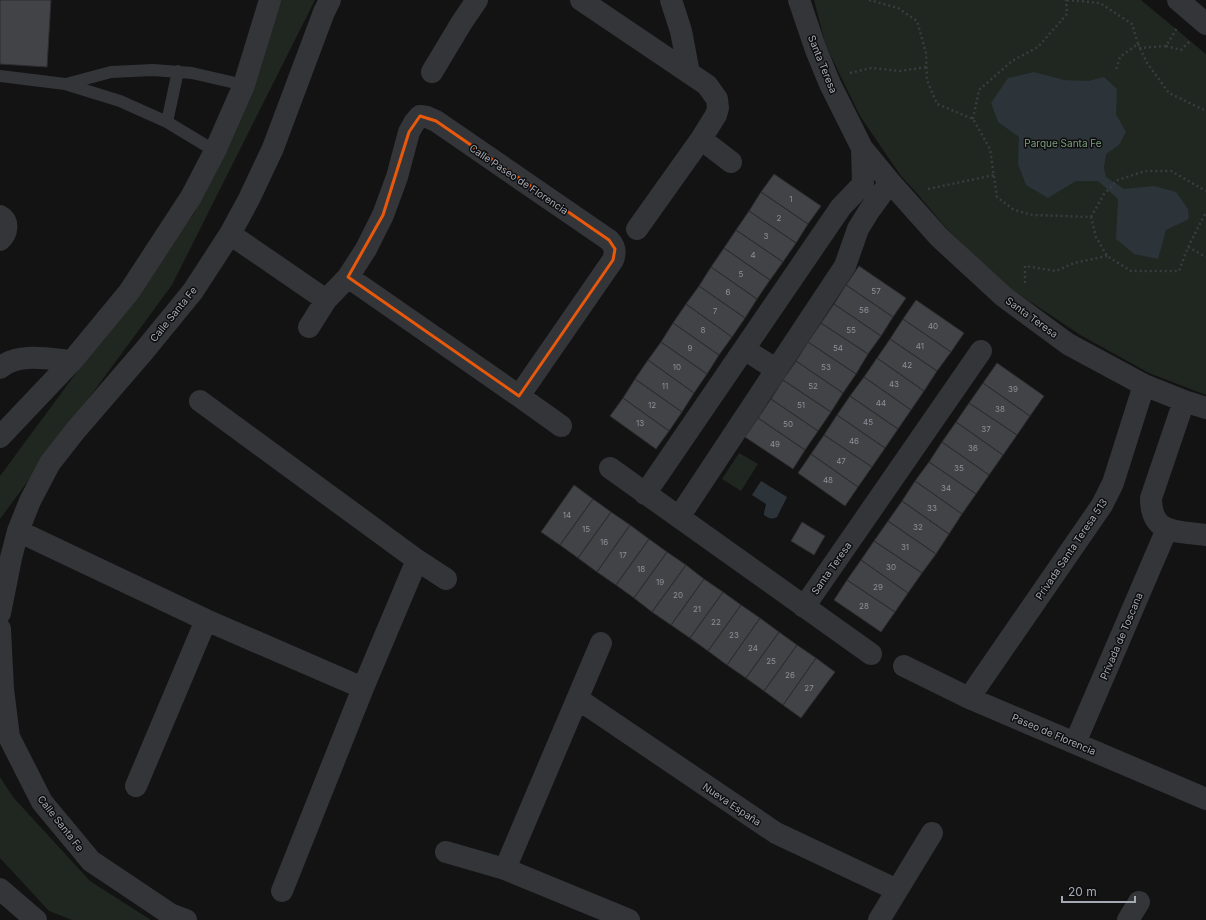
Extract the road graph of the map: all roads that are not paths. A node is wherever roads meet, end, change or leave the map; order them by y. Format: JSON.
{"nodes":[{"id":1,"x":270,"y":0,"type":"edge"},
{"id":2,"x":330,"y":0,"type":"edge"},
{"id":3,"x":477,"y":0,"type":"edge"},
{"id":4,"x":581,"y":0,"type":"edge"},
{"id":5,"x":671,"y":0,"type":"edge"},
{"id":6,"x":799,"y":0,"type":"edge"},
{"id":7,"x":1184,"y":4,"type":"edge"},
{"id":8,"x":1206,"y":24,"type":"edge"},
{"id":9,"x":178,"y":71,"type":"junction"},
{"id":10,"x":432,"y":72,"type":"dead end"},
{"id":11,"x":688,"y":73,"type":"junction"},
{"id":12,"x":0,"y":76,"type":"edge"},
{"id":13,"x":65,"y":84,"type":"junction"},
{"id":14,"x":244,"y":84,"type":"junction"},
{"id":15,"x":167,"y":122,"type":"junction"},
{"id":16,"x":700,"y":139,"type":"junction"},
{"id":17,"x":862,"y":148,"type":"junction"},
{"id":18,"x":215,"y":151,"type":"junction"},
{"id":19,"x":731,"y":162,"type":"dead end"},
{"id":20,"x":895,"y":188,"type":"junction"},
{"id":21,"x":0,"y":216,"type":"edge"},
{"id":22,"x":637,"y":229,"type":"dead end"},
{"id":23,"x":230,"y":234,"type":"junction"},
{"id":24,"x":0,"y":240,"type":"edge"},
{"id":25,"x":348,"y":277,"type":"junction"},
{"id":26,"x":326,"y":300,"type":"junction"},
{"id":27,"x":309,"y":327,"type":"dead end"},
{"id":28,"x":744,"y":349,"type":"junction"},
{"id":29,"x":982,"y":351,"type":"dead end"},
{"id":30,"x":72,"y":361,"type":"junction"},
{"id":31,"x":2,"y":362,"type":"edge"},
{"id":32,"x":777,"y":370,"type":"junction"},
{"id":33,"x":1144,"y":384,"type":"junction"},
{"id":34,"x":519,"y":396,"type":"junction"},
{"id":35,"x":200,"y":401,"type":"dead end"},
{"id":36,"x":1184,"y":401,"type":"junction"},
{"id":37,"x":1206,"y":408,"type":"edge"},
{"id":38,"x":561,"y":426,"type":"dead end"},
{"id":39,"x":0,"y":437,"type":"edge"},
{"id":40,"x":610,"y":468,"type":"dead end"},
{"id":41,"x":646,"y":494,"type":"junction"},
{"id":42,"x":679,"y":517,"type":"junction"},
{"id":43,"x":1167,"y":530,"type":"junction"},
{"id":44,"x":18,"y":531,"type":"junction"},
{"id":45,"x":1206,"y":535,"type":"edge"},
{"id":46,"x":417,"y":560,"type":"junction"},
{"id":47,"x":446,"y":579,"type":"dead end"},
{"id":48,"x":804,"y":607,"type":"junction"},
{"id":49,"x":0,"y":613,"type":"edge"},
{"id":50,"x":206,"y":620,"type":"junction"},
{"id":51,"x":0,"y":629,"type":"edge"},
{"id":52,"x":601,"y":643,"type":"dead end"},
{"id":53,"x":870,"y":654,"type":"dead end"},
{"id":54,"x":904,"y":666,"type":"dead end"},
{"id":55,"x":363,"y":688,"type":"junction"},
{"id":56,"x":969,"y":698,"type":"junction"},
{"id":57,"x":578,"y":699,"type":"junction"},
{"id":58,"x":4,"y":739,"type":"edge"},
{"id":59,"x":1076,"y":743,"type":"junction"},
{"id":60,"x":136,"y":786,"type":"dead end"},
{"id":61,"x":1206,"y":799,"type":"edge"},
{"id":62,"x":932,"y":833,"type":"dead end"},
{"id":63,"x":446,"y":852,"type":"dead end"},
{"id":64,"x":506,"y":869,"type":"junction"},
{"id":65,"x":0,"y":889,"type":"edge"},
{"id":66,"x":898,"y":890,"type":"junction"},
{"id":67,"x":282,"y":891,"type":"dead end"},
{"id":68,"x":36,"y":920,"type":"edge"},
{"id":69,"x":186,"y":920,"type":"edge"},
{"id":70,"x":629,"y":920,"type":"edge"},
{"id":71,"x":879,"y":920,"type":"edge"}],
"edges":[{"from":1,"to":14,"type":"street"},
{"from":2,"to":23,"type":"street","name":"Calle Santa Fe"},
{"from":3,"to":10,"type":"street"},
{"from":4,"to":11,"type":"street"},
{"from":5,"to":11,"type":"street"},
{"from":6,"to":17,"type":"street","name":"Santa Teresa"},
{"from":7,"to":8,"type":"street"},
{"from":9,"to":13,"type":"lane"},
{"from":9,"to":14,"type":"lane"},
{"from":9,"to":15,"type":"lane"},
{"from":11,"to":16,"type":"street"},
{"from":12,"to":13,"type":"lane"},
{"from":13,"to":15,"type":"lane"},
{"from":14,"to":18,"type":"street"},
{"from":15,"to":18,"type":"lane"},
{"from":16,"to":19,"type":"street"},
{"from":16,"to":22,"type":"street"},
{"from":17,"to":20,"type":"street","name":"Santa Teresa"},
{"from":17,"to":28,"type":"street","name":"Santa Teresa"},
{"from":18,"to":30,"type":"street"},
{"from":20,"to":32,"type":"street"},
{"from":20,"to":33,"type":"street","name":"Santa Teresa"},
{"from":21,"to":24,"type":"street"},
{"from":23,"to":26,"type":"street"},
{"from":23,"to":44,"type":"street","name":"Calle Santa Fe"},
{"from":25,"to":26,"type":"street","name":"Calle Paseo de Florencia"},
{"from":25,"to":34,"type":"street"},
{"from":25,"to":34,"type":"street","name":"Calle Paseo de Florencia"},
{"from":26,"to":27,"type":"street","name":"Calle Paseo de Florencia"},
{"from":28,"to":32,"type":"street"},
{"from":28,"to":41,"type":"street","name":"Santa Teresa"},
{"from":29,"to":48,"type":"street","name":"Santa Teresa"},
{"from":30,"to":31,"type":"street"},
{"from":30,"to":39,"type":"street"},
{"from":32,"to":42,"type":"street"},
{"from":33,"to":36,"type":"street","name":"Santa Teresa"},
{"from":33,"to":56,"type":"street","name":"Privada Santa Teresa 513"},
{"from":34,"to":38,"type":"street"},
{"from":35,"to":46,"type":"street"},
{"from":36,"to":37,"type":"street","name":"Santa Teresa"},
{"from":36,"to":43,"type":"street"},
{"from":40,"to":41,"type":"street"},
{"from":41,"to":42,"type":"street"},
{"from":42,"to":48,"type":"street"},
{"from":43,"to":45,"type":"street"},
{"from":43,"to":59,"type":"street","name":"Privada de Toscana"},
{"from":44,"to":49,"type":"street","name":"Calle Santa Fe"},
{"from":44,"to":50,"type":"street"},
{"from":46,"to":47,"type":"street"},
{"from":46,"to":55,"type":"street"},
{"from":48,"to":53,"type":"street"},
{"from":50,"to":55,"type":"street"},
{"from":50,"to":60,"type":"street"},
{"from":51,"to":58,"type":"street","name":"Calle Santa Fe"},
{"from":52,"to":57,"type":"street"},
{"from":54,"to":56,"type":"street","name":"Paseo de Florencia"},
{"from":55,"to":67,"type":"street"},
{"from":56,"to":59,"type":"street","name":"Paseo de Florencia"},
{"from":57,"to":64,"type":"street"},
{"from":57,"to":66,"type":"street","name":"Nueva España"},
{"from":58,"to":69,"type":"street","name":"Calle Santa Fe"},
{"from":59,"to":61,"type":"street","name":"Paseo de Florencia"},
{"from":62,"to":66,"type":"street"},
{"from":63,"to":64,"type":"street"},
{"from":64,"to":70,"type":"street"},
{"from":65,"to":68,"type":"street"},
{"from":66,"to":71,"type":"street"}]}
